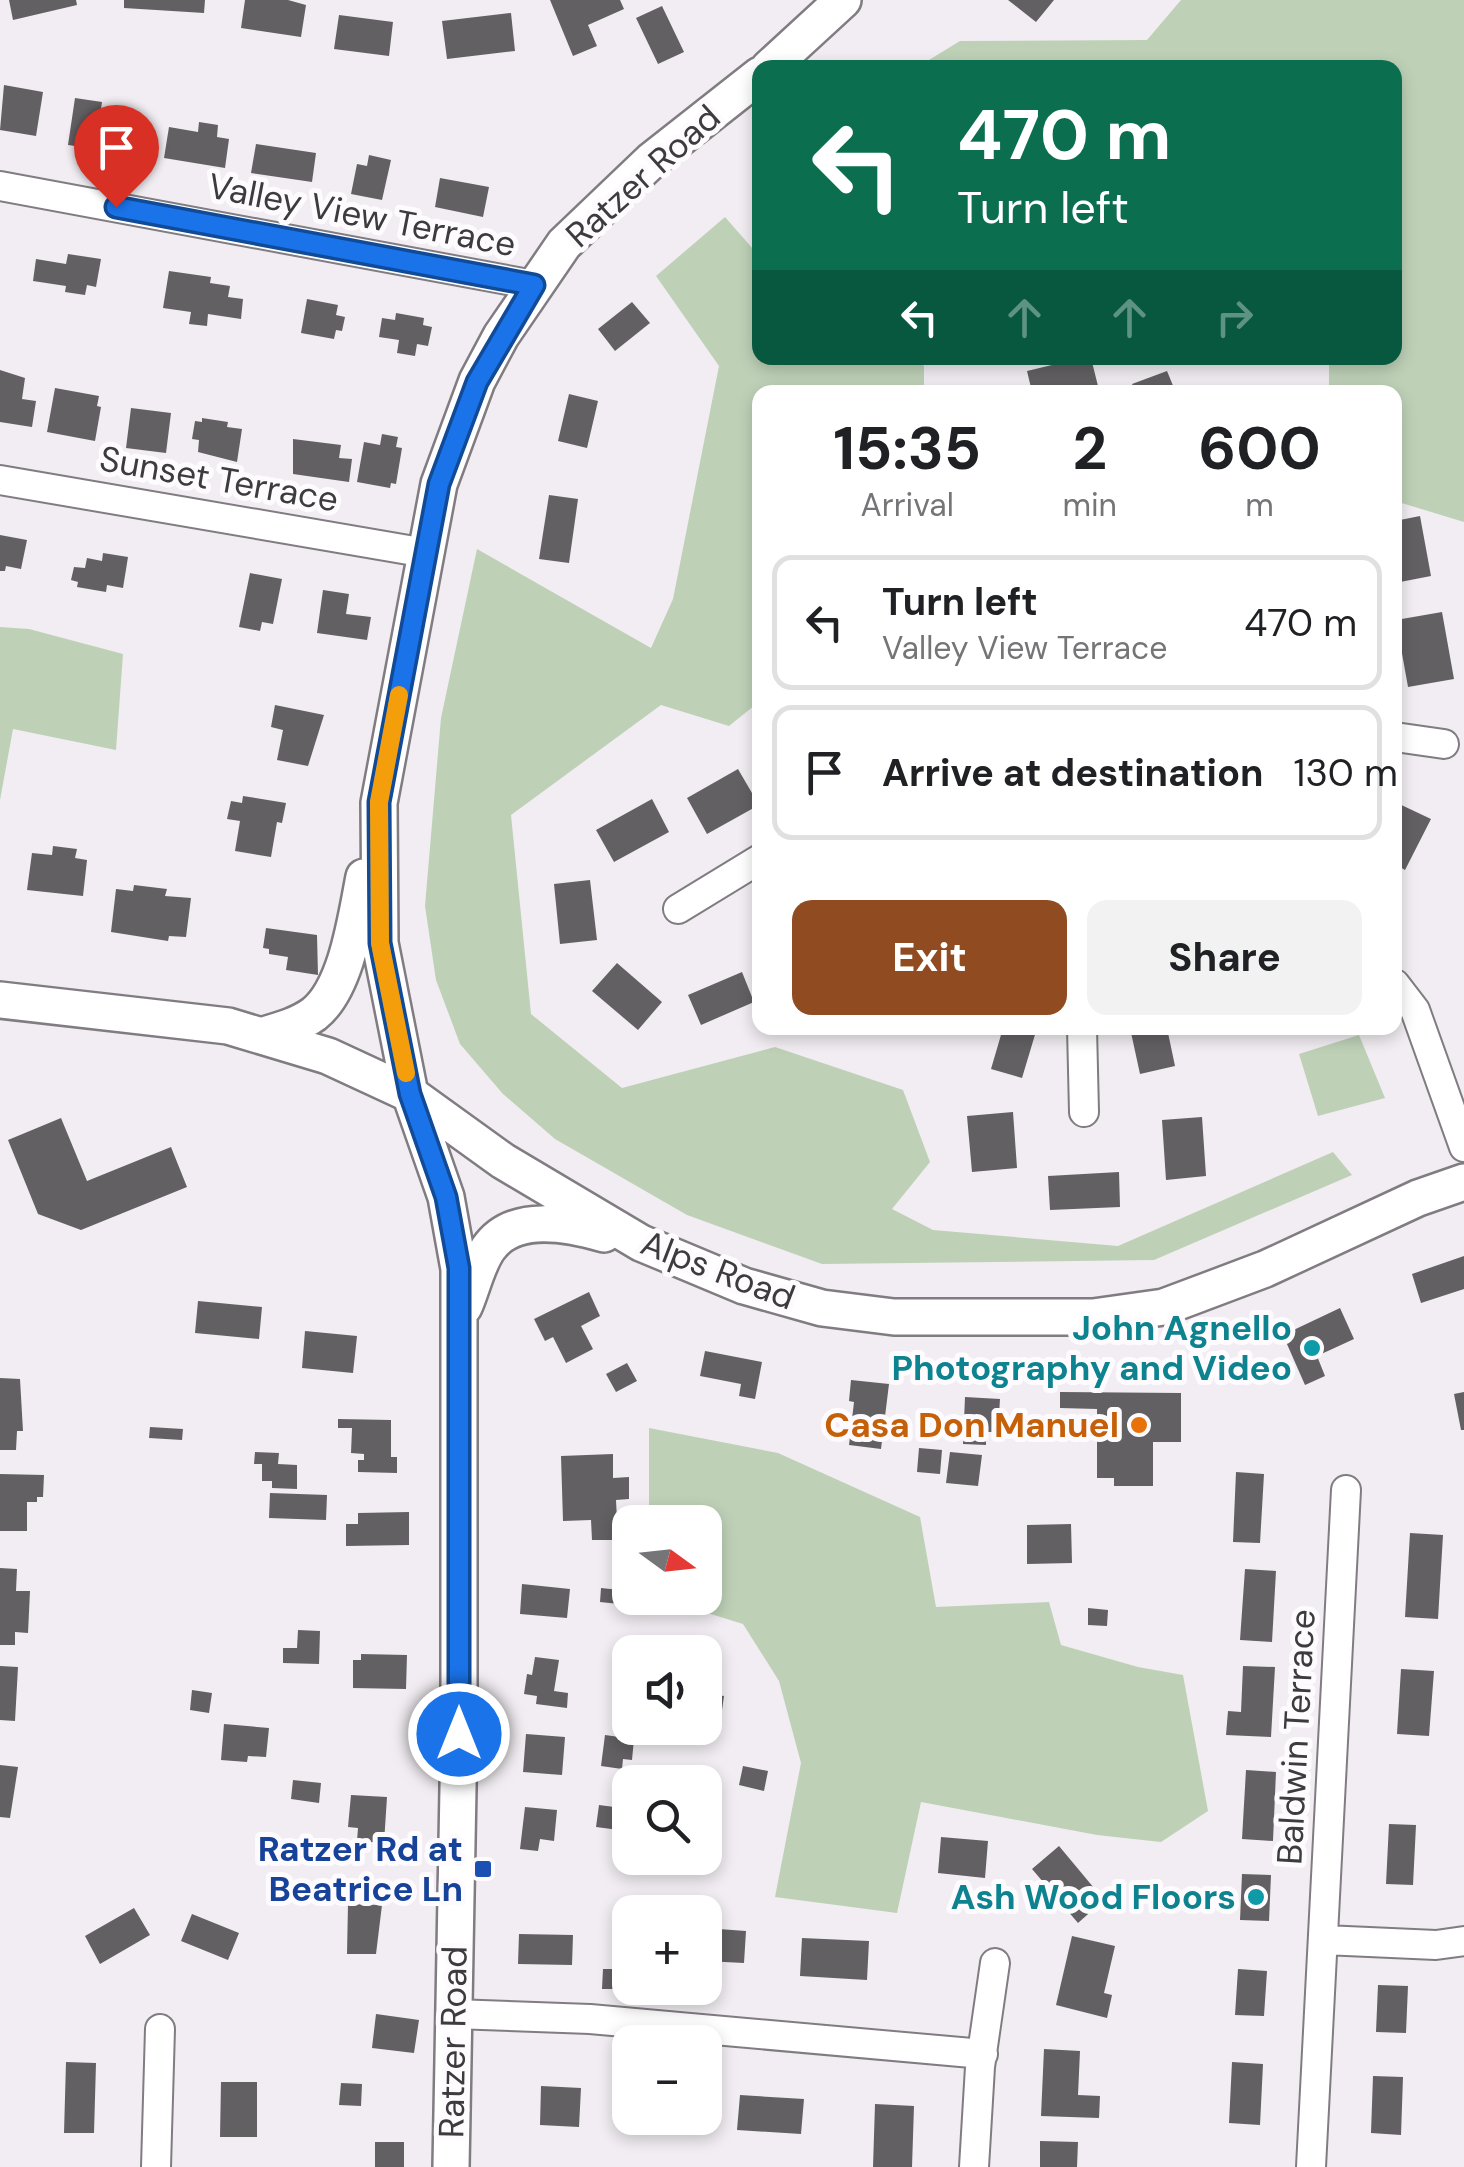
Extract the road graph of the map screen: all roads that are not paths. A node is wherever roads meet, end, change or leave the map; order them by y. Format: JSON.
{"nodes":[{"id":1,"x":842,"y":0,"type":"edge"},
{"id":2,"x":778,"y":60,"type":"edge"},
{"id":3,"x":752,"y":81,"type":"edge"},
{"id":4,"x":0,"y":186,"type":"edge"},
{"id":5,"x":534,"y":285,"type":"junction"},
{"id":6,"x":0,"y":480,"type":"edge"},
{"id":7,"x":426,"y":553,"type":"junction"},
{"id":8,"x":1402,"y":738,"type":"edge"},
{"id":9,"x":1444,"y":744,"type":"dead end"},
{"id":10,"x":379,"y":802,"type":"junction"},
{"id":11,"x":752,"y":864,"type":"edge"},
{"id":12,"x":678,"y":909,"type":"dead end"},
{"id":13,"x":1402,"y":993,"type":"edge"},
{"id":14,"x":0,"y":1000,"type":"edge"},
{"id":15,"x":264,"y":1035,"type":"junction"},
{"id":16,"x":1082,"y":1035,"type":"edge"},
{"id":17,"x":410,"y":1094,"type":"junction"},
{"id":18,"x":1084,"y":1112,"type":"dead end"},
{"id":19,"x":1464,"y":1147,"type":"edge"},
{"id":20,"x":1464,"y":1182,"type":"edge"},
{"id":21,"x":641,"y":1244,"type":"junction"},
{"id":22,"x":460,"y":1317,"type":"junction"},
{"id":23,"x":1346,"y":1490,"type":"dead end"},
{"id":24,"x":1324,"y":1940,"type":"junction"},
{"id":25,"x":1464,"y":1941,"type":"edge"},
{"id":26,"x":994,"y":1963,"type":"dead end"},
{"id":27,"x":454,"y":2014,"type":"junction"},
{"id":28,"x":160,"y":2029,"type":"dead end"},
{"id":29,"x":982,"y":2054,"type":"junction"},
{"id":30,"x":156,"y":2167,"type":"edge"},
{"id":31,"x":450,"y":2167,"type":"edge"},
{"id":32,"x":974,"y":2167,"type":"edge"},
{"id":33,"x":1312,"y":2167,"type":"edge"}],
"edges":[{"from":1,"to":2,"type":"main road"},
{"from":3,"to":5,"type":"main road","name":"Ratzer Road"},
{"from":4,"to":5,"type":"street","name":"Valley View Terrace"},
{"from":5,"to":7,"type":"main road","name":"Ratzer Road"},
{"from":6,"to":7,"type":"street","name":"Sunset Terrace"},
{"from":7,"to":10,"type":"main road","name":"Ratzer Road"},
{"from":8,"to":9,"type":"street"},
{"from":10,"to":15,"type":"main road"},
{"from":10,"to":17,"type":"main road","name":"Ratzer Road"},
{"from":11,"to":12,"type":"street"},
{"from":13,"to":19,"type":"street"},
{"from":14,"to":15,"type":"main road","name":"Alps Road"},
{"from":15,"to":17,"type":"main road","name":"Alps Road"},
{"from":16,"to":18,"type":"street"},
{"from":17,"to":21,"type":"main road","name":"Alps Road"},
{"from":17,"to":22,"type":"main road","name":"Ratzer Road"},
{"from":20,"to":21,"type":"main road","name":"Alps Road"},
{"from":21,"to":22,"type":"main road"},
{"from":22,"to":27,"type":"main road","name":"Ratzer Road"},
{"from":23,"to":24,"type":"street","name":"Baldwin Terrace"},
{"from":24,"to":25,"type":"street"},
{"from":24,"to":33,"type":"street","name":"Baldwin Terrace"},
{"from":26,"to":29,"type":"street"},
{"from":27,"to":29,"type":"street"},
{"from":27,"to":31,"type":"main road","name":"Ratzer Road"},
{"from":28,"to":30,"type":"street"},
{"from":29,"to":32,"type":"street"}]}
